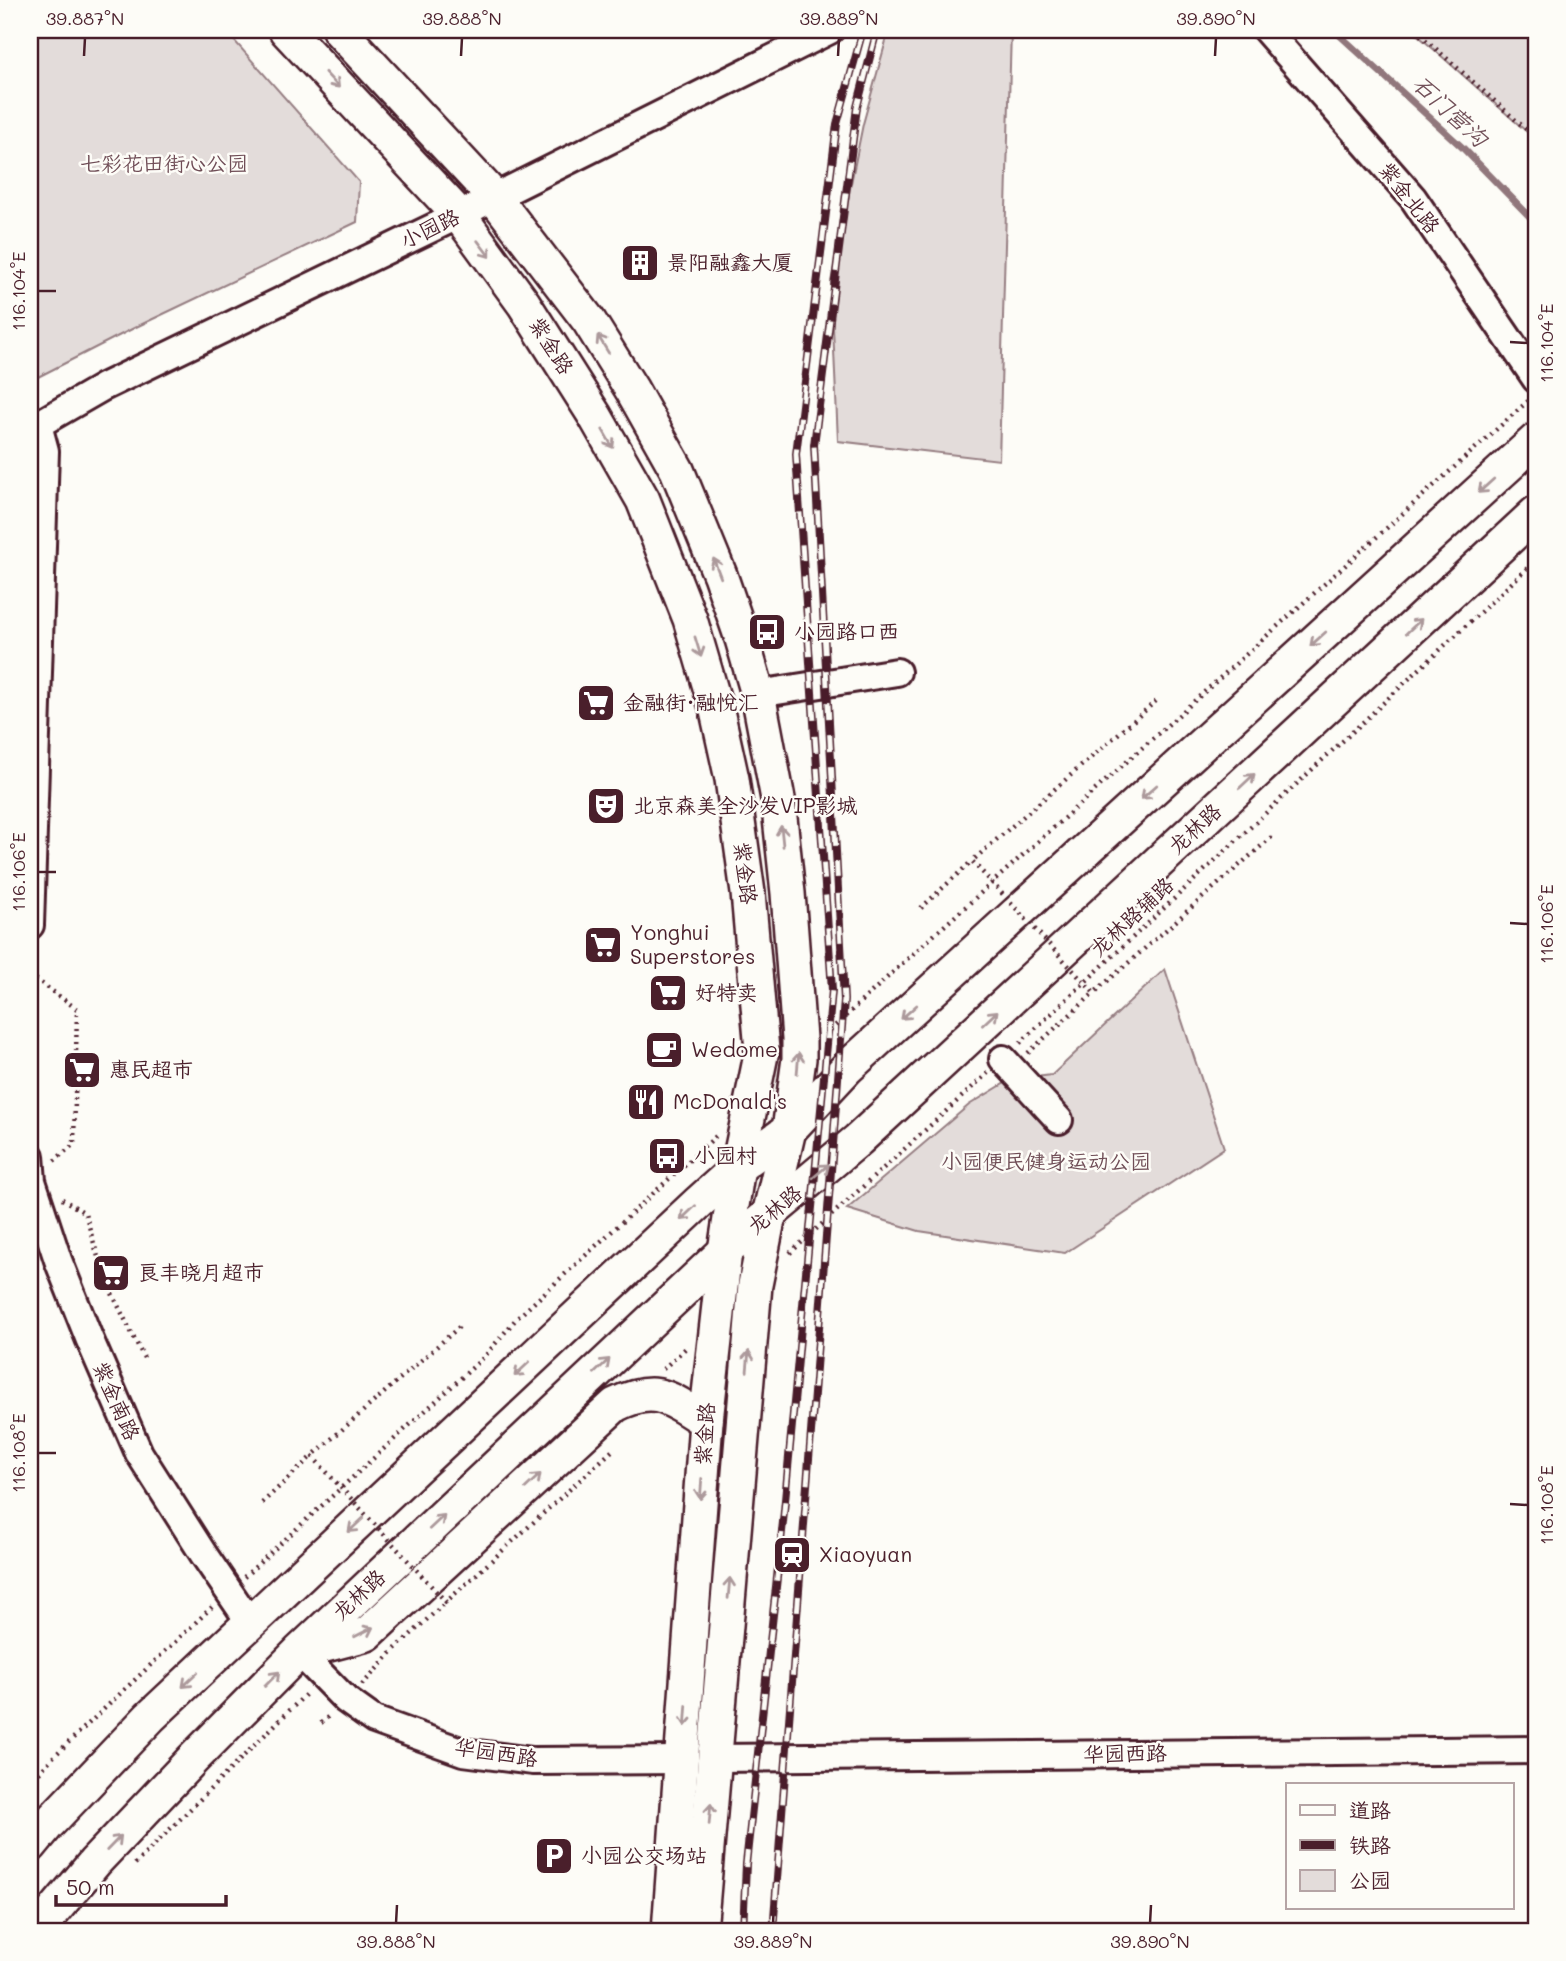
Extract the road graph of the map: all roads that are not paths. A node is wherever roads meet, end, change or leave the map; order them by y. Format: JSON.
{"nodes":[{"id":1,"x":286,"y":30,"type":"edge"},
{"id":2,"x":339,"y":30,"type":"edge"},
{"id":3,"x":830,"y":30,"type":"edge"},
{"id":4,"x":1266,"y":30,"type":"edge"},
{"id":5,"x":494,"y":197,"type":"junction"},
{"id":6,"x":458,"y":215,"type":"junction"},
{"id":7,"x":1536,"y":379,"type":"edge"},
{"id":8,"x":34,"y":427,"type":"edge"},
{"id":9,"x":1536,"y":440,"type":"edge"},
{"id":10,"x":1536,"y":513,"type":"edge"},
{"id":11,"x":897,"y":671,"type":"dead end"},
{"id":12,"x":758,"y":694,"type":"junction"},
{"id":13,"x":30,"y":925,"type":"edge"},
{"id":14,"x":1003,"y":1059,"type":"road end"},
{"id":15,"x":1059,"y":1121,"type":"dead end"},
{"id":16,"x":789,"y":1130,"type":"junction"},
{"id":17,"x":738,"y":1167,"type":"junction"},
{"id":18,"x":31,"y":1168,"type":"edge"},
{"id":19,"x":769,"y":1215,"type":"junction"},
{"id":20,"x":725,"y":1251,"type":"junction"},
{"id":21,"x":706,"y":1421,"type":"junction"},
{"id":22,"x":251,"y":1624,"type":"junction"},
{"id":23,"x":299,"y":1652,"type":"junction"},
{"id":24,"x":1536,"y":1750,"type":"edge"},
{"id":25,"x":699,"y":1759,"type":"junction"},
{"id":26,"x":30,"y":1846,"type":"edge"},
{"id":27,"x":37,"y":1931,"type":"edge"},
{"id":28,"x":669,"y":1931,"type":"edge"},
{"id":29,"x":701,"y":1931,"type":"edge"}],
"edges":[{"from":1,"to":6,"type":"main road","name":"紫金路","one_way":true},
{"from":2,"to":5,"type":"main road","name":"紫金路"},
{"from":3,"to":5,"type":"street","name":"小园路"},
{"from":4,"to":7,"type":"street","name":"紫金北路"},
{"from":5,"to":6,"type":"street","name":"小园路"},
{"from":12,"to":5,"type":"main road","name":"紫金路","one_way":true},
{"from":6,"to":8,"type":"street","name":"小园路"},
{"from":6,"to":17,"type":"main road","name":"紫金路","one_way":true},
{"from":8,"to":13,"type":"street"},
{"from":9,"to":16,"type":"main road","one_way":true},
{"from":19,"to":10,"type":"main road","name":"龙林路","one_way":true},
{"from":11,"to":12,"type":"street"},
{"from":16,"to":12,"type":"main road","name":"紫金路","one_way":true},
{"from":14,"to":15,"type":"street"},
{"from":16,"to":17,"type":"main road"},
{"from":16,"to":19,"type":"main road","name":"紫金路"},
{"from":17,"to":20,"type":"main road","name":"紫金路"},
{"from":17,"to":22,"type":"main road","one_way":true},
{"from":18,"to":22,"type":"street","name":"紫金南路"},
{"from":19,"to":20,"type":"main road","name":"龙林路"},
{"from":25,"to":19,"type":"main road","name":"紫金路","one_way":true},
{"from":20,"to":21,"type":"main road","name":"紫金路"},
{"from":23,"to":20,"type":"main road","name":"龙林路","one_way":true},
{"from":23,"to":21,"type":"main road","one_way":true},
{"from":21,"to":25,"type":"main road","name":"紫金路","one_way":true},
{"from":22,"to":26,"type":"main road","one_way":true},
{"from":23,"to":25,"type":"street","name":"华园西路"},
{"from":27,"to":23,"type":"main road","name":"龙林路","one_way":true},
{"from":24,"to":25,"type":"street","name":"华园西路"},
{"from":25,"to":28,"type":"main road","name":"紫金路"},
{"from":29,"to":25,"type":"main road","name":"紫金路","one_way":true}]}
